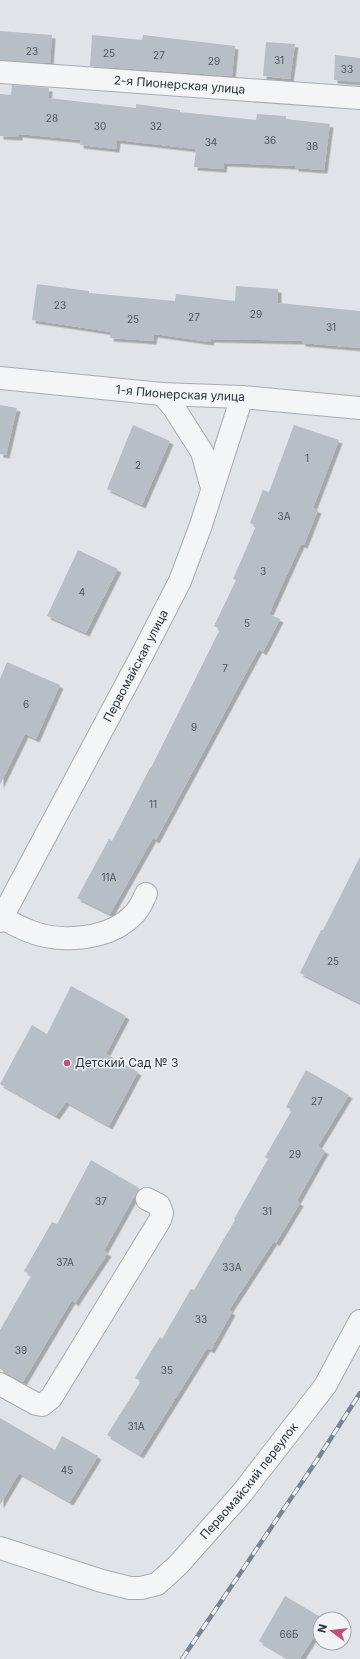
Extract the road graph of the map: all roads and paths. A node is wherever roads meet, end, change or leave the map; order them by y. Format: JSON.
{"nodes":[{"id":1,"x":0,"y":72,"type":"edge"},
{"id":2,"x":360,"y":98,"type":"edge"},
{"id":3,"x":0,"y":378,"type":"edge"},
{"id":4,"x":162,"y":394,"type":"junction"},
{"id":5,"x":242,"y":397,"type":"junction"},
{"id":6,"x":360,"y":408,"type":"edge"},
{"id":7,"x":212,"y":488,"type":"junction"},
{"id":8,"x":146,"y":894,"type":"dead end"},
{"id":9,"x":1,"y":919,"type":"edge"},
{"id":10,"x":147,"y":1199,"type":"dead end"},
{"id":11,"x":360,"y":1322,"type":"edge"},
{"id":12,"x":0,"y":1384,"type":"edge"},
{"id":13,"x":0,"y":1548,"type":"edge"}],
"edges":[{"from":1,"to":2,"type":"street","name":"2-я Пионерская улица"},
{"from":3,"to":4,"type":"street","name":"1-я Пионерская улица"},
{"from":4,"to":5,"type":"street","name":"1-я Пионерская улица"},
{"from":4,"to":7,"type":"street"},
{"from":5,"to":6,"type":"street","name":"1-я Пионерская улица"},
{"from":5,"to":7,"type":"street","name":"Первомайская улица"},
{"from":7,"to":9,"type":"street","name":"Первомайская улица"},
{"from":8,"to":9,"type":"street"},
{"from":10,"to":12,"type":"street"},
{"from":11,"to":13,"type":"street","name":"Первомайский переулок"}]}
